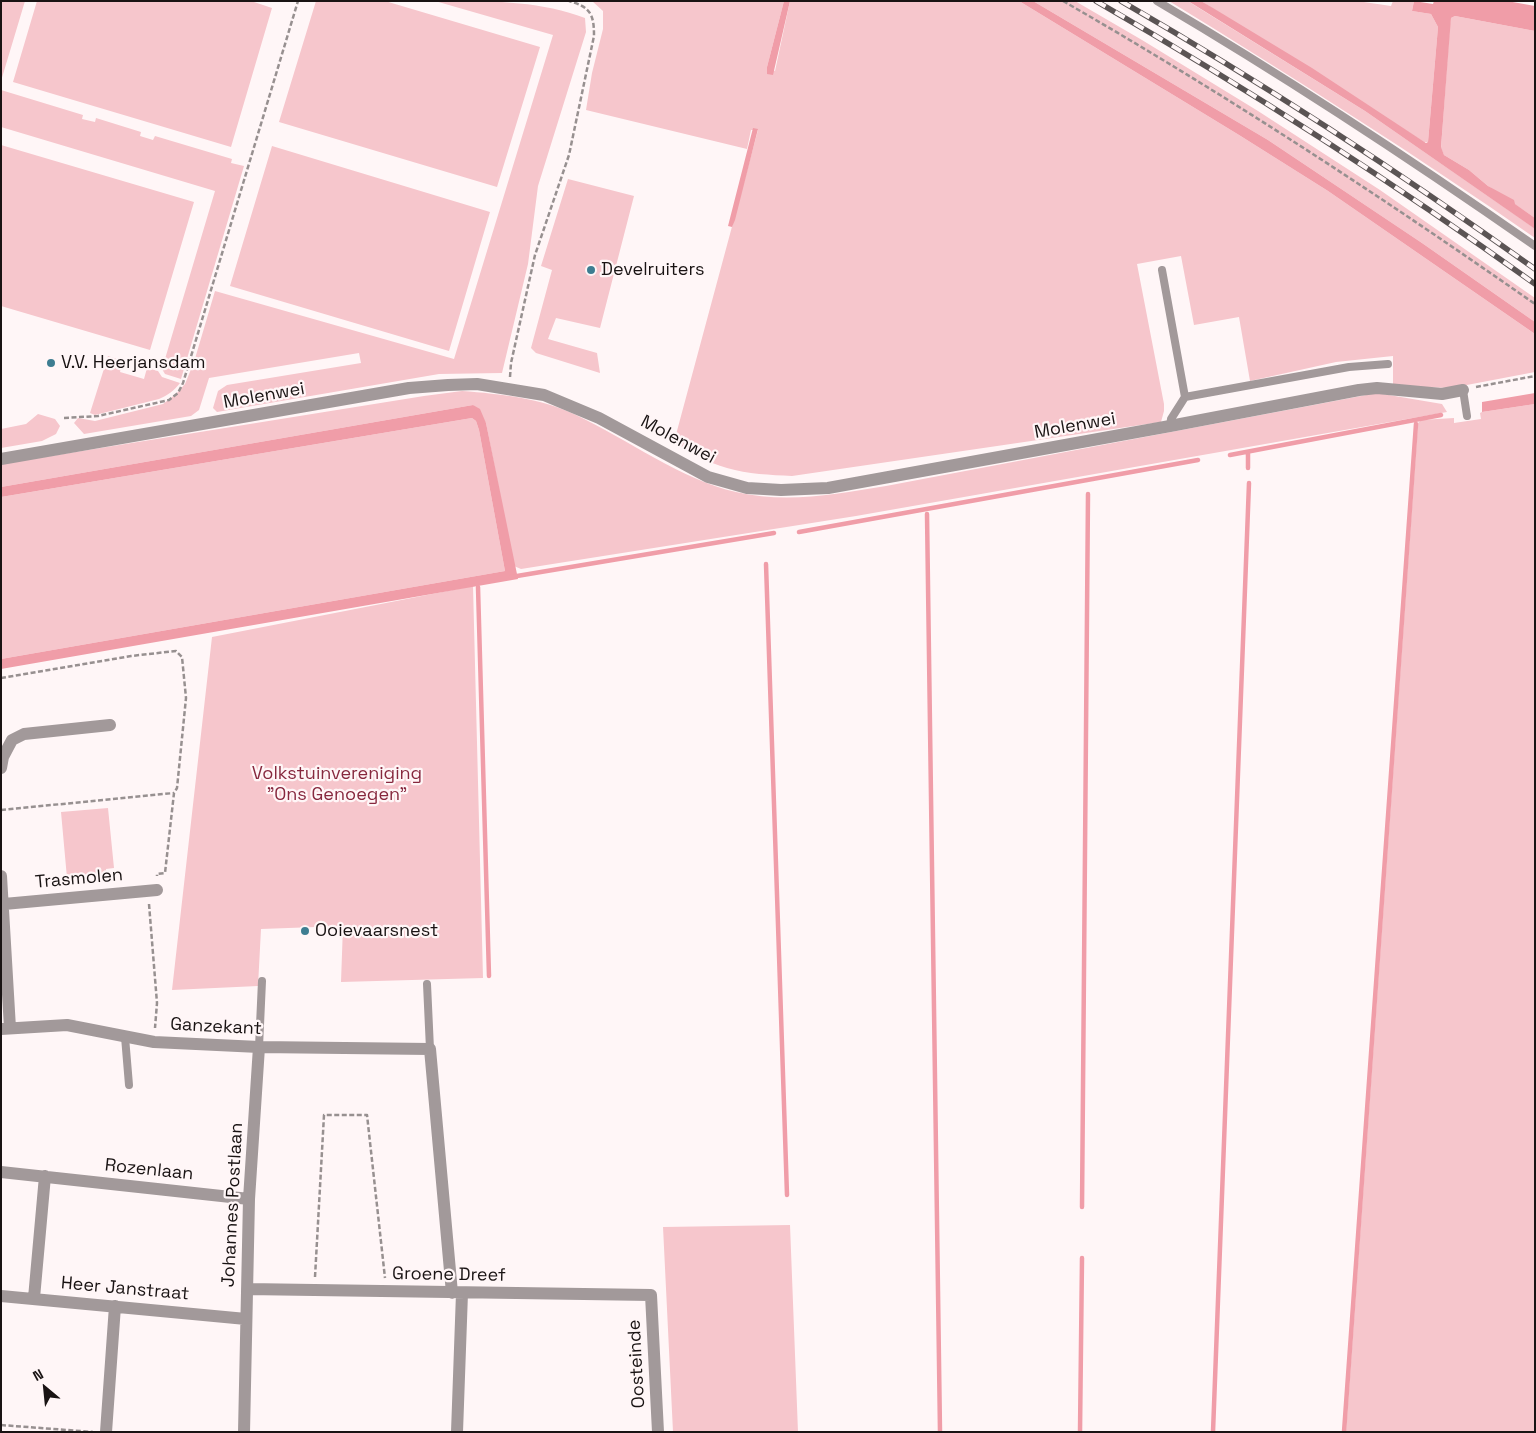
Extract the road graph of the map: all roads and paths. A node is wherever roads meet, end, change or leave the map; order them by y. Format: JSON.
{"nodes":[{"id":1,"x":298,"y":1,"type":"edge"},
{"id":2,"x":569,"y":1,"type":"edge"},
{"id":3,"x":1063,"y":1,"type":"edge"},
{"id":4,"x":1157,"y":1,"type":"edge"},
{"id":5,"x":1535,"y":246,"type":"edge"},
{"id":6,"x":1162,"y":270,"type":"dead end"},
{"id":7,"x":1535,"y":304,"type":"edge"},
{"id":8,"x":1388,"y":364,"type":"dead end"},
{"id":9,"x":1535,"y":376,"type":"edge"},
{"id":10,"x":507,"y":388,"type":"junction"},
{"id":11,"x":1462,"y":390,"type":"junction"},
{"id":12,"x":1185,"y":398,"type":"junction"},
{"id":13,"x":1467,"y":416,"type":"dead end"},
{"id":14,"x":64,"y":418,"type":"dead end"},
{"id":15,"x":1170,"y":426,"type":"junction"},
{"id":16,"x":1,"y":458,"type":"edge"},
{"id":17,"x":1,"y":678,"type":"edge"},
{"id":18,"x":110,"y":725,"type":"dead end"},
{"id":19,"x":1,"y":768,"type":"edge"},
{"id":20,"x":174,"y":793,"type":"junction"},
{"id":21,"x":1,"y":810,"type":"edge"},
{"id":22,"x":1,"y":876,"type":"edge"},
{"id":23,"x":157,"y":890,"type":"junction"},
{"id":24,"x":4,"y":904,"type":"junction"},
{"id":25,"x":262,"y":981,"type":"dead end"},
{"id":26,"x":427,"y":984,"type":"dead end"},
{"id":27,"x":6,"y":1028,"type":"edge"},
{"id":28,"x":125,"y":1037,"type":"junction"},
{"id":29,"x":154,"y":1042,"type":"junction"},
{"id":30,"x":258,"y":1048,"type":"junction"},
{"id":31,"x":430,"y":1049,"type":"junction"},
{"id":32,"x":129,"y":1085,"type":"dead end"},
{"id":33,"x":1,"y":1172,"type":"edge"},
{"id":34,"x":45,"y":1176,"type":"junction"},
{"id":35,"x":250,"y":1199,"type":"junction"},
{"id":36,"x":247,"y":1289,"type":"junction"},
{"id":37,"x":314,"y":1291,"type":"junction"},
{"id":38,"x":386,"y":1292,"type":"junction"},
{"id":39,"x":457,"y":1293,"type":"junction"},
{"id":40,"x":651,"y":1295,"type":"joint"},
{"id":41,"x":1,"y":1296,"type":"edge"},
{"id":42,"x":34,"y":1298,"type":"junction"},
{"id":43,"x":116,"y":1306,"type":"junction"},
{"id":44,"x":246,"y":1319,"type":"junction"},
{"id":45,"x":1,"y":1424,"type":"edge"},
{"id":46,"x":93,"y":1432,"type":"edge"},
{"id":47,"x":106,"y":1432,"type":"edge"},
{"id":48,"x":244,"y":1432,"type":"edge"},
{"id":49,"x":457,"y":1432,"type":"edge"},
{"id":50,"x":658,"y":1432,"type":"edge"}],
"edges":[{"from":1,"to":14,"type":"path"},
{"from":2,"to":10,"type":"path"},
{"from":3,"to":7,"type":"path"},
{"from":4,"to":5,"type":"lane"},
{"from":6,"to":12,"type":"lane"},
{"from":8,"to":12,"type":"lane"},
{"from":9,"to":11,"type":"path"},
{"from":10,"to":15,"type":"street","name":"Molenwei"},
{"from":10,"to":16,"type":"street","name":"Molenwei"},
{"from":11,"to":13,"type":"lane"},
{"from":11,"to":15,"type":"street","name":"Molenwei"},
{"from":12,"to":15,"type":"lane"},
{"from":17,"to":20,"type":"path"},
{"from":18,"to":19,"type":"street"},
{"from":20,"to":21,"type":"path"},
{"from":20,"to":23,"type":"path"},
{"from":22,"to":24,"type":"street"},
{"from":23,"to":24,"type":"street","name":"Trasmolen"},
{"from":23,"to":29,"type":"path"},
{"from":24,"to":27,"type":"street"},
{"from":25,"to":30,"type":"lane","name":"Johannes Postlaan"},
{"from":26,"to":31,"type":"lane"},
{"from":27,"to":28,"type":"street","name":"Ganzekant"},
{"from":28,"to":29,"type":"street","name":"Ganzekant"},
{"from":28,"to":32,"type":"lane"},
{"from":29,"to":30,"type":"street","name":"Ganzekant"},
{"from":30,"to":31,"type":"street","name":"Ganzekant"},
{"from":30,"to":35,"type":"street","name":"Johannes Postlaan"},
{"from":31,"to":39,"type":"street"},
{"from":33,"to":34,"type":"street","name":"Rozenlaan"},
{"from":34,"to":35,"type":"street","name":"Rozenlaan"},
{"from":34,"to":42,"type":"street"},
{"from":35,"to":36,"type":"street","name":"Johannes Postlaan"},
{"from":36,"to":37,"type":"street","name":"Groene Dreef"},
{"from":36,"to":44,"type":"street","name":"Johannes Postlaan"},
{"from":37,"to":38,"type":"street","name":"Groene Dreef"},
{"from":37,"to":38,"type":"path"},
{"from":38,"to":39,"type":"street","name":"Groene Dreef"},
{"from":39,"to":40,"type":"street","name":"Groene Dreef"},
{"from":39,"to":49,"type":"street"},
{"from":40,"to":50,"type":"street","name":"Oosteinde"},
{"from":41,"to":42,"type":"street","name":"Heer Janstraat"},
{"from":42,"to":43,"type":"street","name":"Heer Janstraat"},
{"from":43,"to":44,"type":"street","name":"Heer Janstraat"},
{"from":43,"to":47,"type":"street"},
{"from":44,"to":48,"type":"street","name":"Johannes Postlaan"},
{"from":45,"to":46,"type":"path"}]}
